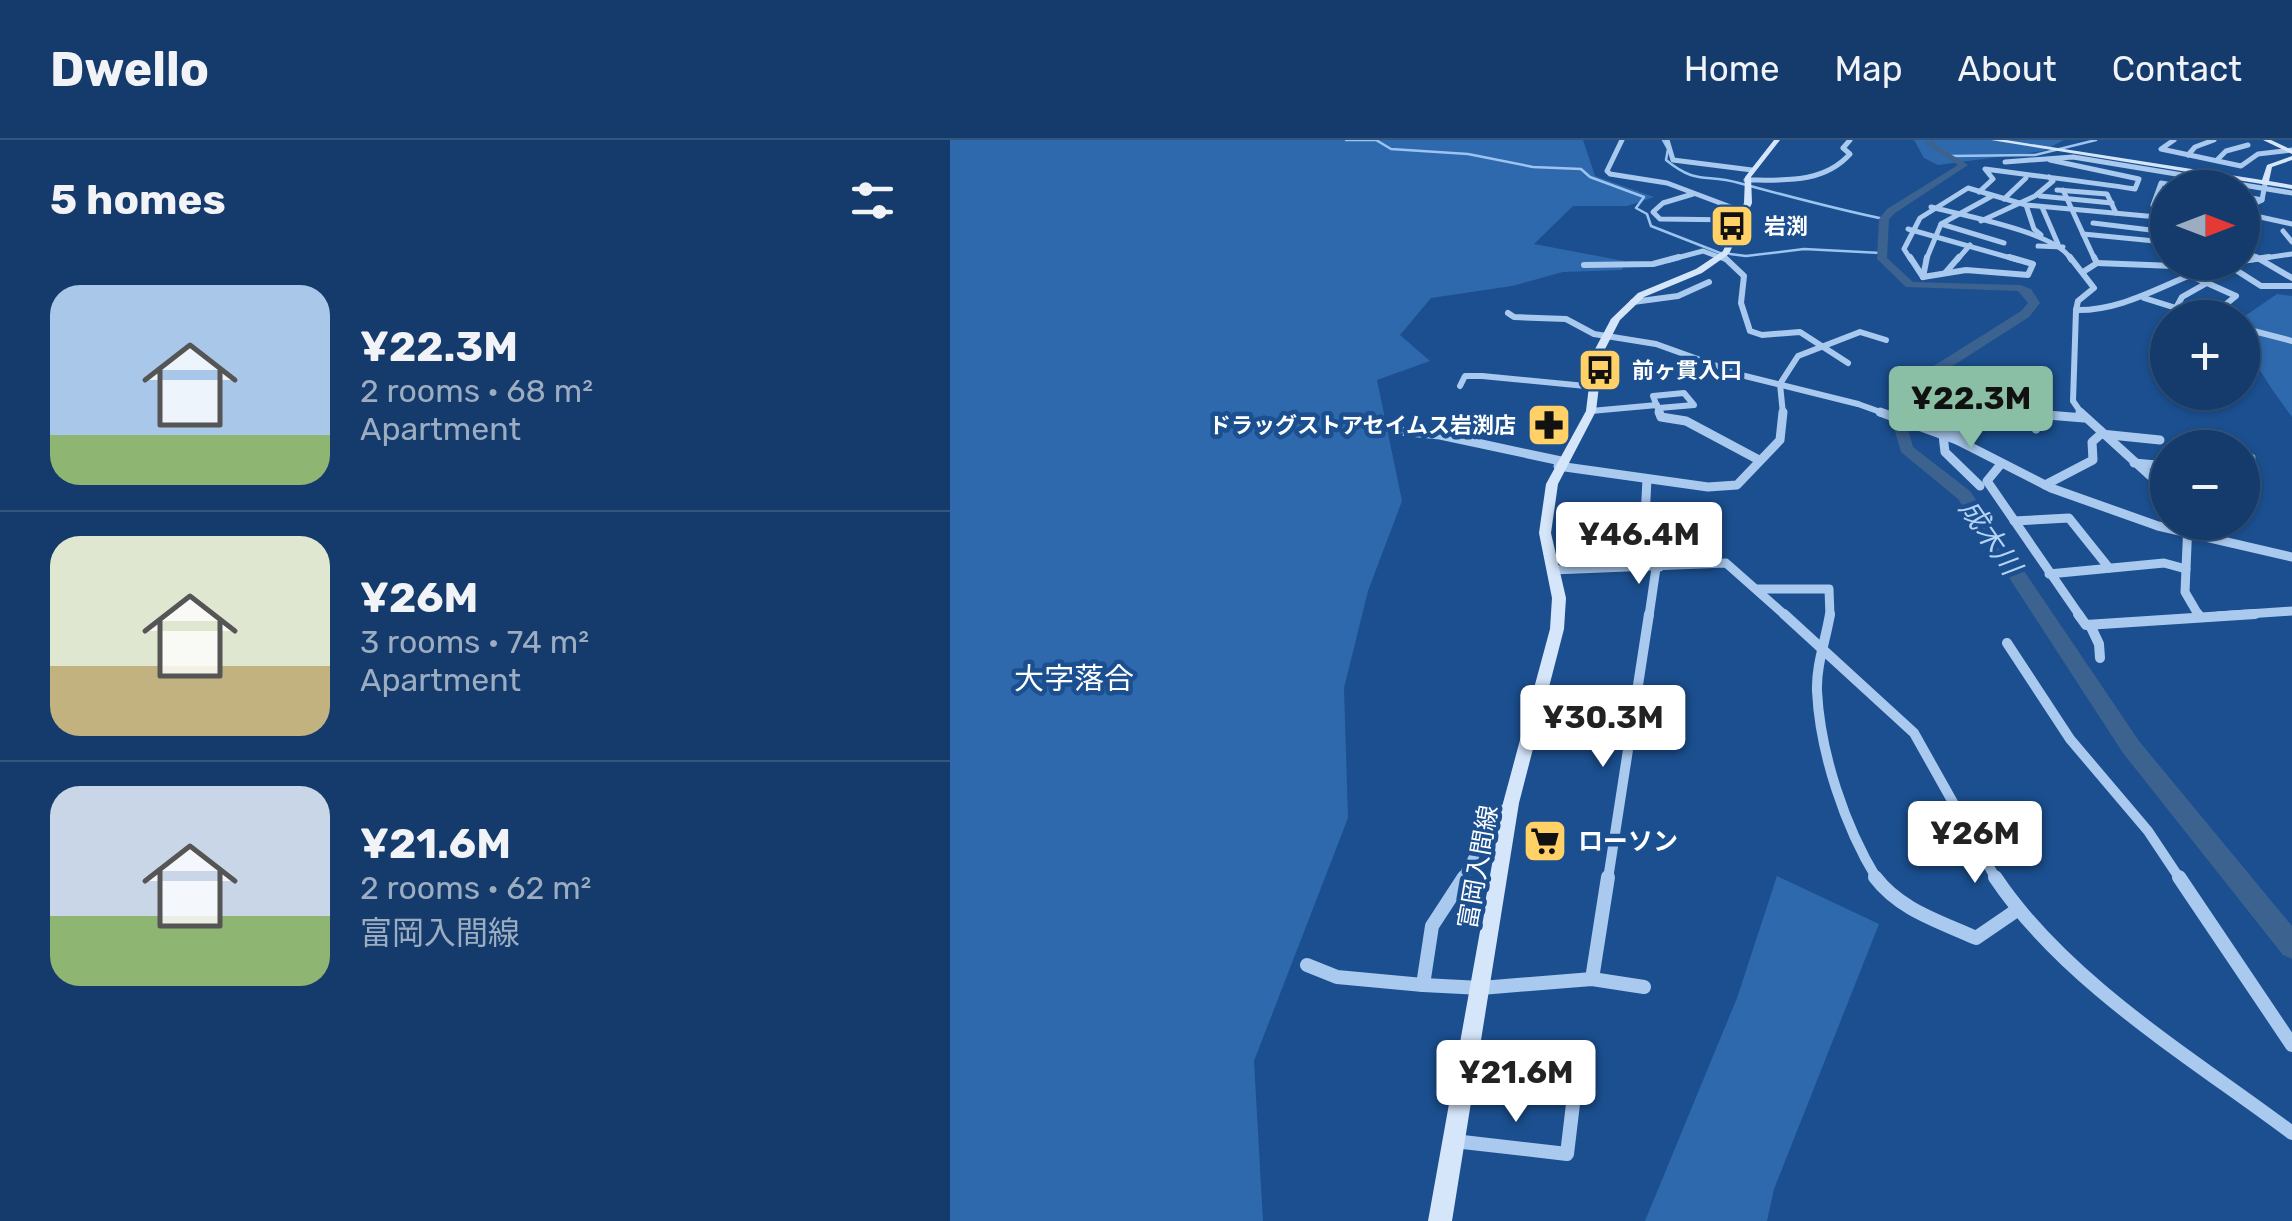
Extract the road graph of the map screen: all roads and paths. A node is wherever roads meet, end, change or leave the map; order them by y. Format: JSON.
{"nodes":[{"id":1,"x":1622,"y":140,"type":"edge"},
{"id":2,"x":1666,"y":140,"type":"edge"},
{"id":3,"x":1778,"y":140,"type":"edge"},
{"id":4,"x":1850,"y":140,"type":"edge"},
{"id":5,"x":1994,"y":140,"type":"edge"},
{"id":6,"x":2174,"y":140,"type":"edge"},
{"id":7,"x":2214,"y":140,"type":"edge"},
{"id":8,"x":2237,"y":140,"type":"edge"},
{"id":9,"x":2266,"y":140,"type":"edge"},
{"id":10,"x":2284,"y":140,"type":"edge"},
{"id":11,"x":2248,"y":145,"type":"junction"},
{"id":12,"x":2292,"y":151,"type":"edge"},
{"id":13,"x":2267,"y":152,"type":"junction"},
{"id":14,"x":2188,"y":154,"type":"junction"},
{"id":15,"x":2050,"y":160,"type":"junction"},
{"id":16,"x":2217,"y":160,"type":"junction"},
{"id":17,"x":2005,"y":162,"type":"dead end"},
{"id":18,"x":2028,"y":162,"type":"junction"},
{"id":19,"x":1752,"y":170,"type":"junction"},
{"id":20,"x":2048,"y":177,"type":"junction"},
{"id":21,"x":2026,"y":178,"type":"junction"},
{"id":22,"x":1747,"y":185,"type":"junction"},
{"id":23,"x":2264,"y":186,"type":"junction"},
{"id":24,"x":2046,"y":189,"type":"junction"},
{"id":25,"x":2063,"y":190,"type":"junction"},
{"id":26,"x":2292,"y":190,"type":"edge"},
{"id":27,"x":1979,"y":192,"type":"junction"},
{"id":28,"x":1692,"y":194,"type":"junction"},
{"id":29,"x":1992,"y":196,"type":"junction"},
{"id":30,"x":2040,"y":196,"type":"junction"},
{"id":31,"x":2004,"y":199,"type":"junction"},
{"id":32,"x":2066,"y":199,"type":"junction"},
{"id":33,"x":2262,"y":200,"type":"edge"},
{"id":34,"x":2112,"y":203,"type":"junction"},
{"id":35,"x":2024,"y":205,"type":"junction"},
{"id":36,"x":2042,"y":206,"type":"junction"},
{"id":37,"x":1931,"y":207,"type":"junction"},
{"id":38,"x":2071,"y":210,"type":"junction"},
{"id":39,"x":1952,"y":213,"type":"junction"},
{"id":40,"x":2116,"y":213,"type":"junction"},
{"id":41,"x":1741,"y":216,"type":"junction"},
{"id":42,"x":2150,"y":216,"type":"edge"},
{"id":43,"x":2260,"y":216,"type":"edge"},
{"id":44,"x":1980,"y":221,"type":"junction"},
{"id":45,"x":2093,"y":223,"type":"dead end"},
{"id":46,"x":1941,"y":224,"type":"junction"},
{"id":47,"x":2292,"y":224,"type":"edge"},
{"id":48,"x":1908,"y":229,"type":"junction"},
{"id":49,"x":2150,"y":230,"type":"edge"},
{"id":50,"x":2023,"y":232,"type":"junction"},
{"id":51,"x":2292,"y":233,"type":"edge"},
{"id":52,"x":1932,"y":234,"type":"junction"},
{"id":53,"x":2084,"y":234,"type":"junction"},
{"id":54,"x":2046,"y":239,"type":"junction"},
{"id":55,"x":2150,"y":241,"type":"edge"},
{"id":56,"x":2292,"y":242,"type":"edge"},
{"id":57,"x":2004,"y":243,"type":"junction"},
{"id":58,"x":2061,"y":245,"type":"junction"},
{"id":59,"x":1970,"y":246,"type":"junction"},
{"id":60,"x":2038,"y":246,"type":"dead end"},
{"id":61,"x":2090,"y":248,"type":"junction"},
{"id":62,"x":1996,"y":254,"type":"junction"},
{"id":63,"x":2275,"y":254,"type":"junction"},
{"id":64,"x":2292,"y":254,"type":"edge"},
{"id":65,"x":1722,"y":256,"type":"junction"},
{"id":66,"x":2008,"y":256,"type":"junction"},
{"id":67,"x":2260,"y":257,"type":"edge"},
{"id":68,"x":2260,"y":258,"type":"edge"},
{"id":69,"x":2096,"y":263,"type":"junction"},
{"id":70,"x":1584,"y":264,"type":"dead end"},
{"id":71,"x":2150,"y":265,"type":"edge"},
{"id":72,"x":2292,"y":265,"type":"edge"},
{"id":73,"x":1982,"y":271,"type":"junction"},
{"id":74,"x":1946,"y":272,"type":"junction"},
{"id":75,"x":2083,"y":272,"type":"junction"},
{"id":76,"x":1923,"y":277,"type":"junction"},
{"id":77,"x":2292,"y":278,"type":"edge"},
{"id":78,"x":2176,"y":280,"type":"edge"},
{"id":79,"x":2198,"y":280,"type":"edge"},
{"id":80,"x":2252,"y":280,"type":"edge"},
{"id":81,"x":1709,"y":282,"type":"dead end"},
{"id":82,"x":2205,"y":284,"type":"junction"},
{"id":83,"x":2292,"y":286,"type":"edge"},
{"id":84,"x":2142,"y":298,"type":"junction"},
{"id":85,"x":2150,"y":300,"type":"edge"},
{"id":86,"x":2180,"y":300,"type":"edge"},
{"id":87,"x":2231,"y":300,"type":"edge"},
{"id":88,"x":1633,"y":302,"type":"junction"},
{"id":89,"x":2076,"y":310,"type":"junction"},
{"id":90,"x":1508,"y":313,"type":"dead end"},
{"id":91,"x":2260,"y":333,"type":"edge"},
{"id":92,"x":1606,"y":337,"type":"junction"},
{"id":93,"x":1886,"y":340,"type":"dead end"},
{"id":94,"x":2292,"y":341,"type":"edge"},
{"id":95,"x":1826,"y":346,"type":"junction"},
{"id":96,"x":1848,"y":362,"type":"dead end"},
{"id":97,"x":1780,"y":384,"type":"junction"},
{"id":98,"x":1460,"y":386,"type":"dead end"},
{"id":99,"x":1596,"y":387,"type":"junction"},
{"id":100,"x":1658,"y":406,"type":"junction"},
{"id":101,"x":1590,"y":410,"type":"junction"},
{"id":102,"x":2084,"y":418,"type":"junction"},
{"id":103,"x":1942,"y":426,"type":"junction"},
{"id":104,"x":2036,"y":429,"type":"dead end"},
{"id":105,"x":1400,"y":430,"type":"dead end"},
{"id":106,"x":2101,"y":434,"type":"junction"},
{"id":107,"x":2150,"y":439,"type":"edge"},
{"id":108,"x":1988,"y":455,"type":"junction"},
{"id":109,"x":1760,"y":460,"type":"junction"},
{"id":110,"x":2133,"y":463,"type":"junction"},
{"id":111,"x":1560,"y":464,"type":"junction"},
{"id":112,"x":2001,"y":464,"type":"junction"},
{"id":113,"x":2150,"y":464,"type":"edge"},
{"id":114,"x":2150,"y":477,"type":"edge"},
{"id":115,"x":1647,"y":479,"type":"junction"},
{"id":116,"x":2045,"y":485,"type":"junction"},
{"id":117,"x":1980,"y":486,"type":"dead end"},
{"id":118,"x":2014,"y":521,"type":"junction"},
{"id":119,"x":2150,"y":523,"type":"edge"},
{"id":120,"x":2187,"y":540,"type":"edge"},
{"id":121,"x":2231,"y":540,"type":"edge"},
{"id":122,"x":2292,"y":557,"type":"edge"},
{"id":123,"x":1658,"y":567,"type":"junction"},
{"id":124,"x":2108,"y":568,"type":"junction"},
{"id":125,"x":2186,"y":569,"type":"junction"},
{"id":126,"x":1552,"y":570,"type":"junction"},
{"id":127,"x":2049,"y":574,"type":"junction"},
{"id":128,"x":1758,"y":589,"type":"junction"},
{"id":129,"x":2292,"y":610,"type":"edge"},
{"id":130,"x":2200,"y":617,"type":"junction"},
{"id":131,"x":2090,"y":625,"type":"junction"},
{"id":132,"x":2007,"y":643,"type":"dead end"},
{"id":133,"x":1824,"y":648,"type":"junction"},
{"id":134,"x":2100,"y":658,"type":"dead end"},
{"id":135,"x":1511,"y":804,"type":"junction"},
{"id":136,"x":2017,"y":910,"type":"junction"},
{"id":137,"x":1307,"y":965,"type":"dead end"},
{"id":138,"x":1592,"y":979,"type":"junction"},
{"id":139,"x":1423,"y":985,"type":"junction"},
{"id":140,"x":1644,"y":987,"type":"dead end"},
{"id":141,"x":1480,"y":988,"type":"junction"},
{"id":142,"x":2292,"y":1045,"type":"edge"},
{"id":143,"x":1574,"y":1104,"type":"dead end"},
{"id":144,"x":2292,"y":1133,"type":"edge"},
{"id":145,"x":1454,"y":1141,"type":"junction"},
{"id":146,"x":1440,"y":1221,"type":"edge"}],
"edges":[{"from":1,"to":28,"type":"street"},
{"from":2,"to":19,"type":"street"},
{"from":3,"to":19,"type":"main road"},
{"from":4,"to":22,"type":"street"},
{"from":5,"to":23,"type":"main road"},
{"from":6,"to":14,"type":"street"},
{"from":7,"to":14,"type":"street"},
{"from":8,"to":11,"type":"street"},
{"from":9,"to":12,"type":"main road"},
{"from":10,"to":12,"type":"street"},
{"from":11,"to":13,"type":"street"},
{"from":11,"to":16,"type":"street"},
{"from":12,"to":13,"type":"street"},
{"from":12,"to":23,"type":"main road"},
{"from":13,"to":16,"type":"street"},
{"from":14,"to":16,"type":"street"},
{"from":15,"to":18,"type":"street"},
{"from":15,"to":20,"type":"street"},
{"from":15,"to":23,"type":"street"},
{"from":17,"to":18,"type":"street"},
{"from":18,"to":20,"type":"street"},
{"from":19,"to":22,"type":"main road"},
{"from":20,"to":21,"type":"street"},
{"from":20,"to":24,"type":"street"},
{"from":21,"to":27,"type":"street"},
{"from":21,"to":31,"type":"street"},
{"from":22,"to":41,"type":"main road"},
{"from":23,"to":26,"type":"main road"},
{"from":23,"to":33,"type":"street"},
{"from":24,"to":25,"type":"street"},
{"from":24,"to":30,"type":"street"},
{"from":25,"to":32,"type":"street"},
{"from":25,"to":34,"type":"street"},
{"from":27,"to":29,"type":"street"},
{"from":27,"to":37,"type":"street"},
{"from":28,"to":41,"type":"street"},
{"from":28,"to":41,"type":"street"},
{"from":29,"to":31,"type":"street"},
{"from":29,"to":39,"type":"street"},
{"from":30,"to":32,"type":"street"},
{"from":30,"to":35,"type":"street"},
{"from":31,"to":35,"type":"street"},
{"from":32,"to":34,"type":"street"},
{"from":32,"to":38,"type":"street"},
{"from":34,"to":40,"type":"street"},
{"from":35,"to":36,"type":"street"},
{"from":35,"to":44,"type":"street"},
{"from":35,"to":54,"type":"street"},
{"from":36,"to":38,"type":"street"},
{"from":36,"to":58,"type":"street"},
{"from":37,"to":39,"type":"street"},
{"from":37,"to":48,"type":"street"},
{"from":38,"to":40,"type":"street"},
{"from":38,"to":53,"type":"street"},
{"from":39,"to":44,"type":"street"},
{"from":39,"to":46,"type":"street"},
{"from":40,"to":42,"type":"street"},
{"from":41,"to":65,"type":"main road"},
{"from":43,"to":47,"type":"street"},
{"from":44,"to":50,"type":"street"},
{"from":45,"to":49,"type":"street"},
{"from":46,"to":52,"type":"street"},
{"from":46,"to":57,"type":"street"},
{"from":48,"to":52,"type":"street"},
{"from":48,"to":76,"type":"street"},
{"from":50,"to":54,"type":"street"},
{"from":50,"to":57,"type":"street"},
{"from":51,"to":56,"type":"street"},
{"from":52,"to":59,"type":"street"},
{"from":52,"to":76,"type":"street"},
{"from":53,"to":55,"type":"street"},
{"from":53,"to":61,"type":"street"},
{"from":54,"to":58,"type":"street"},
{"from":57,"to":66,"type":"street"},
{"from":58,"to":60,"type":"street"},
{"from":58,"to":61,"type":"street"},
{"from":58,"to":75,"type":"street"},
{"from":59,"to":62,"type":"street"},
{"from":59,"to":74,"type":"street"},
{"from":61,"to":69,"type":"street"},
{"from":62,"to":66,"type":"street"},
{"from":62,"to":73,"type":"street"},
{"from":63,"to":64,"type":"street"},
{"from":63,"to":67,"type":"street"},
{"from":63,"to":72,"type":"street"},
{"from":65,"to":70,"type":"street"},
{"from":65,"to":88,"type":"main road","name":"富岡入間線"},
{"from":65,"to":95,"type":"street"},
{"from":66,"to":73,"type":"street"},
{"from":68,"to":77,"type":"street"},
{"from":69,"to":71,"type":"street"},
{"from":69,"to":75,"type":"street"},
{"from":73,"to":74,"type":"street"},
{"from":74,"to":76,"type":"street"},
{"from":75,"to":89,"type":"street"},
{"from":78,"to":84,"type":"street"},
{"from":79,"to":82,"type":"street"},
{"from":80,"to":83,"type":"street"},
{"from":81,"to":88,"type":"street"},
{"from":82,"to":86,"type":"street"},
{"from":82,"to":87,"type":"street"},
{"from":84,"to":85,"type":"street"},
{"from":84,"to":89,"type":"street"},
{"from":88,"to":92,"type":"main road","name":"富岡入間線"},
{"from":89,"to":102,"type":"street"},
{"from":90,"to":92,"type":"street"},
{"from":91,"to":94,"type":"street"},
{"from":92,"to":97,"type":"street"},
{"from":92,"to":99,"type":"main road","name":"富岡入間線"},
{"from":93,"to":95,"type":"street"},
{"from":95,"to":96,"type":"street"},
{"from":95,"to":97,"type":"street"},
{"from":97,"to":108,"type":"street","bridge":true},
{"from":97,"to":109,"type":"street"},
{"from":98,"to":99,"type":"street"},
{"from":99,"to":101,"type":"main road","name":"富岡入間線"},
{"from":100,"to":100,"type":"street"},
{"from":100,"to":101,"type":"street"},
{"from":100,"to":109,"type":"street"},
{"from":101,"to":111,"type":"main road","name":"富岡入間線"},
{"from":102,"to":103,"type":"street"},
{"from":102,"to":104,"type":"street"},
{"from":102,"to":106,"type":"street"},
{"from":103,"to":108,"type":"street"},
{"from":103,"to":117,"type":"street"},
{"from":105,"to":111,"type":"street"},
{"from":106,"to":107,"type":"street"},
{"from":106,"to":110,"type":"street"},
{"from":106,"to":116,"type":"street"},
{"from":108,"to":112,"type":"street"},
{"from":109,"to":115,"type":"street"},
{"from":110,"to":113,"type":"street"},
{"from":110,"to":114,"type":"street"},
{"from":111,"to":115,"type":"street"},
{"from":111,"to":126,"type":"main road","name":"富岡入間線"},
{"from":112,"to":116,"type":"street"},
{"from":112,"to":118,"type":"street"},
{"from":115,"to":123,"type":"street"},
{"from":116,"to":119,"type":"street"},
{"from":118,"to":124,"type":"street"},
{"from":118,"to":127,"type":"street"},
{"from":120,"to":125,"type":"street"},
{"from":121,"to":122,"type":"street"},
{"from":123,"to":126,"type":"street"},
{"from":123,"to":128,"type":"street"},
{"from":123,"to":138,"type":"street"},
{"from":124,"to":125,"type":"street"},
{"from":124,"to":127,"type":"street"},
{"from":125,"to":130,"type":"street"},
{"from":126,"to":135,"type":"main road","name":"富岡入間線"},
{"from":127,"to":131,"type":"street"},
{"from":128,"to":133,"type":"street"},
{"from":128,"to":133,"type":"street"},
{"from":129,"to":130,"type":"street"},
{"from":130,"to":131,"type":"street"},
{"from":131,"to":134,"type":"street"},
{"from":132,"to":142,"type":"street"},
{"from":133,"to":136,"type":"street"},
{"from":133,"to":136,"type":"street"},
{"from":135,"to":139,"type":"street"},
{"from":135,"to":141,"type":"main road","name":"富岡入間線"},
{"from":136,"to":144,"type":"street"},
{"from":137,"to":139,"type":"street"},
{"from":138,"to":140,"type":"street"},
{"from":138,"to":141,"type":"street"},
{"from":139,"to":141,"type":"street"},
{"from":141,"to":145,"type":"main road","name":"富岡入間線"},
{"from":143,"to":145,"type":"street"},
{"from":145,"to":146,"type":"main road","name":"富岡入間線"}]}
